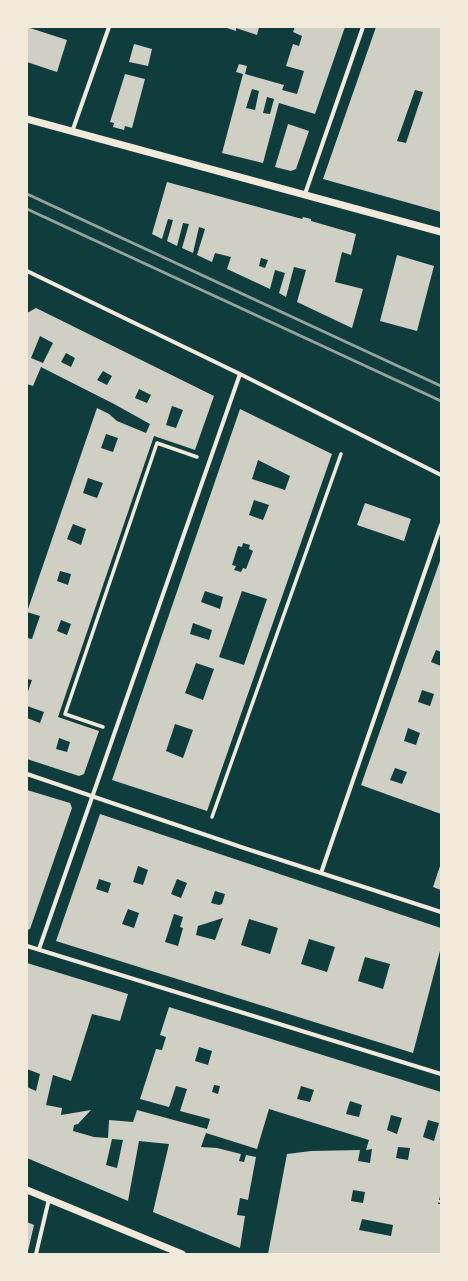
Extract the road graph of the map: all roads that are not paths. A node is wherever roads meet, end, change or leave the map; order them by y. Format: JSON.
{"nodes":[{"id":1,"x":110,"y":27,"type":"edge"},
{"id":2,"x":362,"y":27,"type":"edge"},
{"id":3,"x":27,"y":120,"type":"edge"},
{"id":4,"x":72,"y":132,"type":"junction"},
{"id":5,"x":306,"y":194,"type":"junction"},
{"id":6,"x":441,"y":232,"type":"edge"},
{"id":7,"x":27,"y":271,"type":"edge"},
{"id":8,"x":240,"y":374,"type":"junction"},
{"id":9,"x":341,"y":454,"type":"dead end"},
{"id":10,"x":197,"y":457,"type":"dead end"},
{"id":11,"x":441,"y":475,"type":"edge"},
{"id":12,"x":441,"y":525,"type":"edge"},
{"id":13,"x":103,"y":727,"type":"dead end"},
{"id":14,"x":27,"y":774,"type":"edge"},
{"id":15,"x":92,"y":796,"type":"junction"},
{"id":16,"x":212,"y":817,"type":"dead end"},
{"id":17,"x":321,"y":873,"type":"junction"},
{"id":18,"x":441,"y":912,"type":"edge"},
{"id":19,"x":27,"y":946,"type":"edge"},
{"id":20,"x":39,"y":949,"type":"junction"},
{"id":21,"x":441,"y":1074,"type":"edge"},
{"id":22,"x":27,"y":1190,"type":"edge"},
{"id":23,"x":49,"y":1199,"type":"junction"},
{"id":24,"x":36,"y":1254,"type":"edge"},
{"id":25,"x":182,"y":1254,"type":"edge"}],
"edges":[{"from":1,"to":4,"type":"street"},
{"from":2,"to":5,"type":"street"},
{"from":3,"to":4,"type":"street"},
{"from":4,"to":5,"type":"street"},
{"from":5,"to":6,"type":"street"},
{"from":7,"to":8,"type":"street"},
{"from":8,"to":11,"type":"street"},
{"from":8,"to":15,"type":"street"},
{"from":9,"to":16,"type":"street"},
{"from":10,"to":13,"type":"street"},
{"from":12,"to":17,"type":"street"},
{"from":14,"to":15,"type":"street"},
{"from":15,"to":17,"type":"street"},
{"from":15,"to":20,"type":"street"},
{"from":17,"to":18,"type":"street"},
{"from":19,"to":20,"type":"street"},
{"from":20,"to":21,"type":"street"},
{"from":22,"to":23,"type":"street"},
{"from":23,"to":24,"type":"street"},
{"from":23,"to":25,"type":"street"}]}
